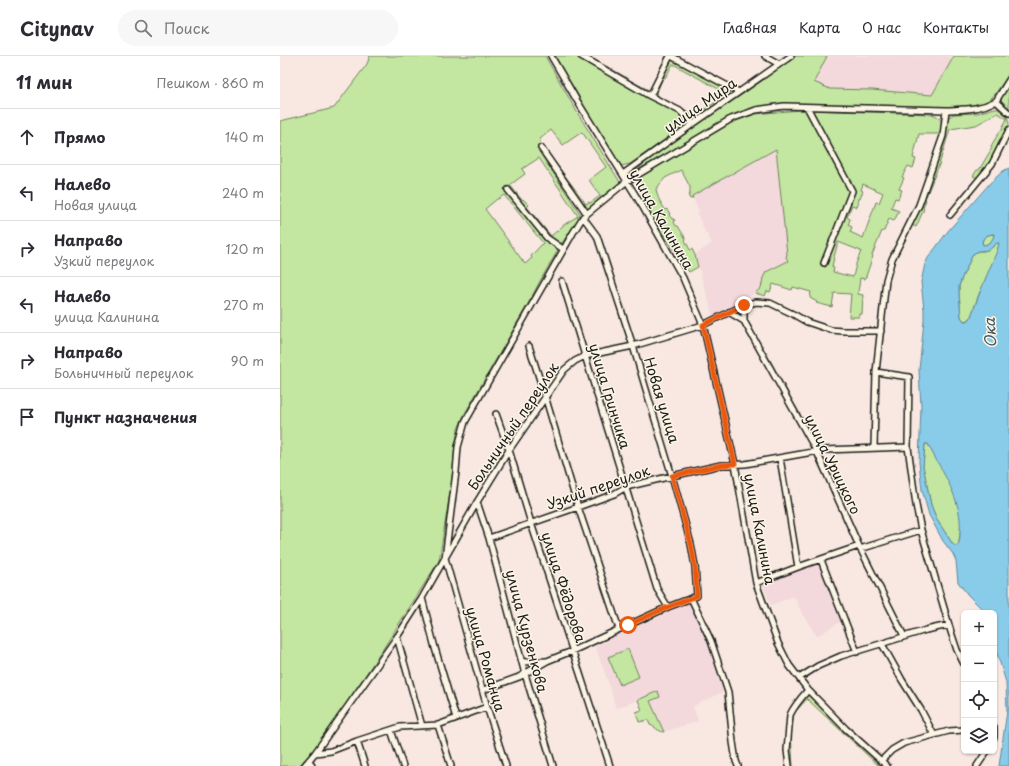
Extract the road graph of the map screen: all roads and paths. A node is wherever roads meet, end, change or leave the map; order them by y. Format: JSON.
{"nodes":[{"id":1,"x":551,"y":56,"type":"edge"},
{"id":2,"x":581,"y":56,"type":"edge"},
{"id":3,"x":671,"y":56,"type":"edge"},
{"id":4,"x":765,"y":56,"type":"edge"},
{"id":5,"x":791,"y":56,"type":"edge"},
{"id":6,"x":780,"y":64,"type":"junction"},
{"id":7,"x":1009,"y":80,"type":"edge"},
{"id":8,"x":739,"y":92,"type":"junction"},
{"id":9,"x":650,"y":96,"type":"junction"},
{"id":10,"x":996,"y":101,"type":"junction"},
{"id":11,"x":807,"y":107,"type":"junction"},
{"id":12,"x":946,"y":110,"type":"junction"},
{"id":13,"x":1009,"y":113,"type":"edge"},
{"id":14,"x":693,"y":124,"type":"junction"},
{"id":15,"x":1009,"y":130,"type":"edge"},
{"id":16,"x":541,"y":148,"type":"dead end"},
{"id":17,"x":623,"y":174,"type":"junction"},
{"id":18,"x":627,"y":181,"type":"junction"},
{"id":19,"x":508,"y":190,"type":"dead end"},
{"id":20,"x":950,"y":215,"type":"dead end"},
{"id":21,"x":585,"y":216,"type":"junction"},
{"id":22,"x":563,"y":249,"type":"junction"},
{"id":23,"x":824,"y":263,"type":"dead end"},
{"id":24,"x":562,"y":281,"type":"dead end"},
{"id":25,"x":744,"y":305,"type":"junction"},
{"id":26,"x":729,"y":312,"type":"junction"},
{"id":27,"x":744,"y":321,"type":"junction"},
{"id":28,"x":703,"y":325,"type":"junction"},
{"id":29,"x":881,"y":331,"type":"junction"},
{"id":30,"x":529,"y":346,"type":"dead end"},
{"id":31,"x":633,"y":346,"type":"junction"},
{"id":32,"x":585,"y":356,"type":"junction"},
{"id":33,"x":876,"y":372,"type":"junction"},
{"id":34,"x":545,"y":396,"type":"junction"},
{"id":35,"x":496,"y":414,"type":"dead end"},
{"id":36,"x":908,"y":446,"type":"junction"},
{"id":37,"x":874,"y":448,"type":"junction"},
{"id":38,"x":509,"y":450,"type":"junction"},
{"id":39,"x":817,"y":452,"type":"junction"},
{"id":40,"x":780,"y":458,"type":"junction"},
{"id":41,"x":735,"y":464,"type":"junction"},
{"id":42,"x":672,"y":476,"type":"junction"},
{"id":43,"x":626,"y":487,"type":"junction"},
{"id":44,"x":477,"y":502,"type":"junction"},
{"id":45,"x":578,"y":507,"type":"junction"},
{"id":46,"x":531,"y":523,"type":"junction"},
{"id":47,"x":921,"y":530,"type":"junction"},
{"id":48,"x":489,"y":538,"type":"junction"},
{"id":49,"x":860,"y":548,"type":"junction"},
{"id":50,"x":445,"y":558,"type":"junction"},
{"id":51,"x":821,"y":560,"type":"junction"},
{"id":52,"x":798,"y":567,"type":"junction"},
{"id":53,"x":756,"y":583,"type":"junction"},
{"id":54,"x":422,"y":598,"type":"junction"},
{"id":55,"x":691,"y":598,"type":"junction"},
{"id":56,"x":668,"y":607,"type":"junction"},
{"id":57,"x":949,"y":625,"type":"junction"},
{"id":58,"x":620,"y":629,"type":"junction"},
{"id":59,"x":904,"y":636,"type":"junction"},
{"id":60,"x":397,"y":637,"type":"junction"},
{"id":61,"x":882,"y":644,"type":"junction"},
{"id":62,"x":572,"y":651,"type":"junction"},
{"id":63,"x":857,"y":652,"type":"junction"},
{"id":64,"x":961,"y":659,"type":"edge"},
{"id":65,"x":547,"y":660,"type":"junction"},
{"id":66,"x":522,"y":662,"type":"junction"},
{"id":67,"x":525,"y":674,"type":"junction"},
{"id":68,"x":799,"y":678,"type":"junction"},
{"id":69,"x":483,"y":690,"type":"junction"},
{"id":70,"x":808,"y":690,"type":"junction"},
{"id":71,"x":487,"y":706,"type":"junction"},
{"id":72,"x":456,"y":718,"type":"junction"},
{"id":73,"x":438,"y":725,"type":"junction"},
{"id":74,"x":422,"y":726,"type":"junction"},
{"id":75,"x":392,"y":730,"type":"junction"},
{"id":76,"x":961,"y":730,"type":"edge"},
{"id":77,"x":934,"y":735,"type":"junction"},
{"id":78,"x":357,"y":741,"type":"junction"},
{"id":79,"x":315,"y":753,"type":"junction"},
{"id":80,"x":985,"y":754,"type":"edge"},
{"id":81,"x":309,"y":760,"type":"junction"},
{"id":82,"x":881,"y":761,"type":"junction"},
{"id":83,"x":304,"y":766,"type":"edge"},
{"id":84,"x":312,"y":766,"type":"edge"},
{"id":85,"x":365,"y":766,"type":"edge"},
{"id":86,"x":403,"y":766,"type":"edge"},
{"id":87,"x":451,"y":766,"type":"edge"},
{"id":88,"x":506,"y":766,"type":"edge"},
{"id":89,"x":553,"y":766,"type":"edge"},
{"id":90,"x":610,"y":766,"type":"edge"},
{"id":91,"x":738,"y":766,"type":"edge"},
{"id":92,"x":789,"y":766,"type":"edge"},
{"id":93,"x":887,"y":766,"type":"edge"},
{"id":94,"x":977,"y":766,"type":"edge"}],
"edges":[{"from":1,"to":17,"type":"street","name":"улица Калинина"},
{"from":2,"to":9,"type":"street"},
{"from":3,"to":8,"type":"street"},
{"from":3,"to":9,"type":"street"},
{"from":4,"to":6,"type":"street"},
{"from":5,"to":6,"type":"street","name":"улица Мира"},
{"from":6,"to":8,"type":"street","name":"улица Мира"},
{"from":7,"to":10,"type":"street"},
{"from":8,"to":14,"type":"street","name":"улица Мира"},
{"from":9,"to":14,"type":"street"},
{"from":10,"to":12,"type":"street"},
{"from":10,"to":13,"type":"street"},
{"from":11,"to":12,"type":"street"},
{"from":11,"to":18,"type":"street"},
{"from":11,"to":23,"type":"street"},
{"from":12,"to":29,"type":"street"},
{"from":14,"to":17,"type":"street","name":"улица Мира"},
{"from":15,"to":20,"type":"street"},
{"from":16,"to":21,"type":"street","name":"Новая улица"},
{"from":17,"to":18,"type":"street","name":"улица Калинина"},
{"from":18,"to":21,"type":"street"},
{"from":18,"to":28,"type":"street","name":"улица Калинина"},
{"from":19,"to":22,"type":"street"},
{"from":21,"to":22,"type":"street"},
{"from":21,"to":31,"type":"street","name":"Новая улица"},
{"from":22,"to":50,"type":"street"},
{"from":24,"to":32,"type":"street","name":"улица Гринчика"},
{"from":25,"to":26,"type":"street","name":"Больничный переулок"},
{"from":25,"to":27,"type":"street"},
{"from":25,"to":29,"type":"street","name":"Больничный переулок"},
{"from":26,"to":27,"type":"street","name":"улица Урицкого"},
{"from":26,"to":28,"type":"street","name":"Больничный переулок"},
{"from":27,"to":39,"type":"street","name":"улица Урицкого"},
{"from":28,"to":31,"type":"street","name":"Больничный переулок"},
{"from":28,"to":41,"type":"street","name":"улица Калинина"},
{"from":29,"to":33,"type":"street"},
{"from":30,"to":34,"type":"street"},
{"from":31,"to":32,"type":"street","name":"Больничный переулок"},
{"from":31,"to":42,"type":"street","name":"Новая улица"},
{"from":32,"to":34,"type":"street","name":"Больничный переулок"},
{"from":32,"to":43,"type":"street","name":"улица Гринчика"},
{"from":33,"to":36,"type":"street"},
{"from":33,"to":37,"type":"street"},
{"from":34,"to":38,"type":"street","name":"Больничный переулок"},
{"from":34,"to":45,"type":"street"},
{"from":35,"to":38,"type":"street","name":"улица Фёдорова"},
{"from":36,"to":37,"type":"street","name":"Узкий переулок"},
{"from":36,"to":47,"type":"street"},
{"from":37,"to":39,"type":"street","name":"Узкий переулок"},
{"from":38,"to":44,"type":"street","name":"Больничный переулок"},
{"from":38,"to":46,"type":"street","name":"улица Фёдорова"},
{"from":39,"to":40,"type":"street","name":"Узкий переулок"},
{"from":39,"to":49,"type":"street","name":"улица Урицкого"},
{"from":40,"to":41,"type":"street","name":"Узкий переулок"},
{"from":40,"to":52,"type":"street"},
{"from":41,"to":42,"type":"street","name":"Узкий переулок"},
{"from":41,"to":53,"type":"street","name":"улица Калинина"},
{"from":42,"to":43,"type":"street","name":"Узкий переулок"},
{"from":42,"to":55,"type":"street","name":"Новая улица"},
{"from":43,"to":45,"type":"street","name":"Узкий переулок"},
{"from":43,"to":56,"type":"street","name":"улица Гринчика"},
{"from":44,"to":48,"type":"street","name":"улица Курзенкова"},
{"from":44,"to":50,"type":"street","name":"Больничный переулок"},
{"from":45,"to":46,"type":"street","name":"Узкий переулок"},
{"from":45,"to":58,"type":"street"},
{"from":46,"to":48,"type":"street","name":"Узкий переулок"},
{"from":46,"to":62,"type":"street","name":"улица Фёдорова"},
{"from":47,"to":49,"type":"street"},
{"from":47,"to":57,"type":"street"},
{"from":48,"to":66,"type":"street","name":"улица Курзенкова"},
{"from":49,"to":51,"type":"street"},
{"from":49,"to":59,"type":"street","name":"улица Урицкого"},
{"from":50,"to":54,"type":"street","name":"Больничный переулок"},
{"from":50,"to":69,"type":"street","name":"улица Романца"},
{"from":51,"to":52,"type":"street"},
{"from":51,"to":63,"type":"street"},
{"from":52,"to":53,"type":"street"},
{"from":53,"to":68,"type":"street","name":"улица Калинина"},
{"from":54,"to":60,"type":"street","name":"Больничный переулок"},
{"from":54,"to":72,"type":"street"},
{"from":55,"to":56,"type":"street"},
{"from":55,"to":91,"type":"street"},
{"from":56,"to":58,"type":"street"},
{"from":57,"to":59,"type":"street"},
{"from":57,"to":64,"type":"street"},
{"from":58,"to":62,"type":"street"},
{"from":59,"to":61,"type":"street"},
{"from":60,"to":74,"type":"street"},
{"from":60,"to":79,"type":"street","name":"Больничный переулок"},
{"from":61,"to":63,"type":"street"},
{"from":61,"to":77,"type":"street"},
{"from":62,"to":65,"type":"street"},
{"from":62,"to":90,"type":"street","name":"улица Фёдорова"},
{"from":63,"to":68,"type":"street"},
{"from":65,"to":66,"type":"street"},
{"from":65,"to":67,"type":"street"},
{"from":66,"to":67,"type":"street","name":"улица Курзенкова"},
{"from":67,"to":69,"type":"street"},
{"from":67,"to":89,"type":"street","name":"улица Курзенкова"},
{"from":68,"to":70,"type":"street","name":"улица Калинина"},
{"from":69,"to":71,"type":"street","name":"улица Романца"},
{"from":70,"to":82,"type":"street","name":"улица Калинина"},
{"from":70,"to":92,"type":"street"},
{"from":71,"to":72,"type":"street"},
{"from":71,"to":88,"type":"street","name":"улица Романца"},
{"from":72,"to":73,"type":"street"},
{"from":73,"to":74,"type":"street"},
{"from":73,"to":87,"type":"street"},
{"from":74,"to":75,"type":"street"},
{"from":75,"to":78,"type":"street"},
{"from":75,"to":86,"type":"street"},
{"from":76,"to":77,"type":"street"},
{"from":77,"to":82,"type":"street"},
{"from":78,"to":79,"type":"street"},
{"from":78,"to":85,"type":"street"},
{"from":79,"to":81,"type":"street","name":"Больничный переулок"},
{"from":80,"to":94,"type":"street"},
{"from":81,"to":83,"type":"street","name":"Больничный переулок"},
{"from":81,"to":84,"type":"street"},
{"from":82,"to":93,"type":"street","name":"улица Калинина"}]}
